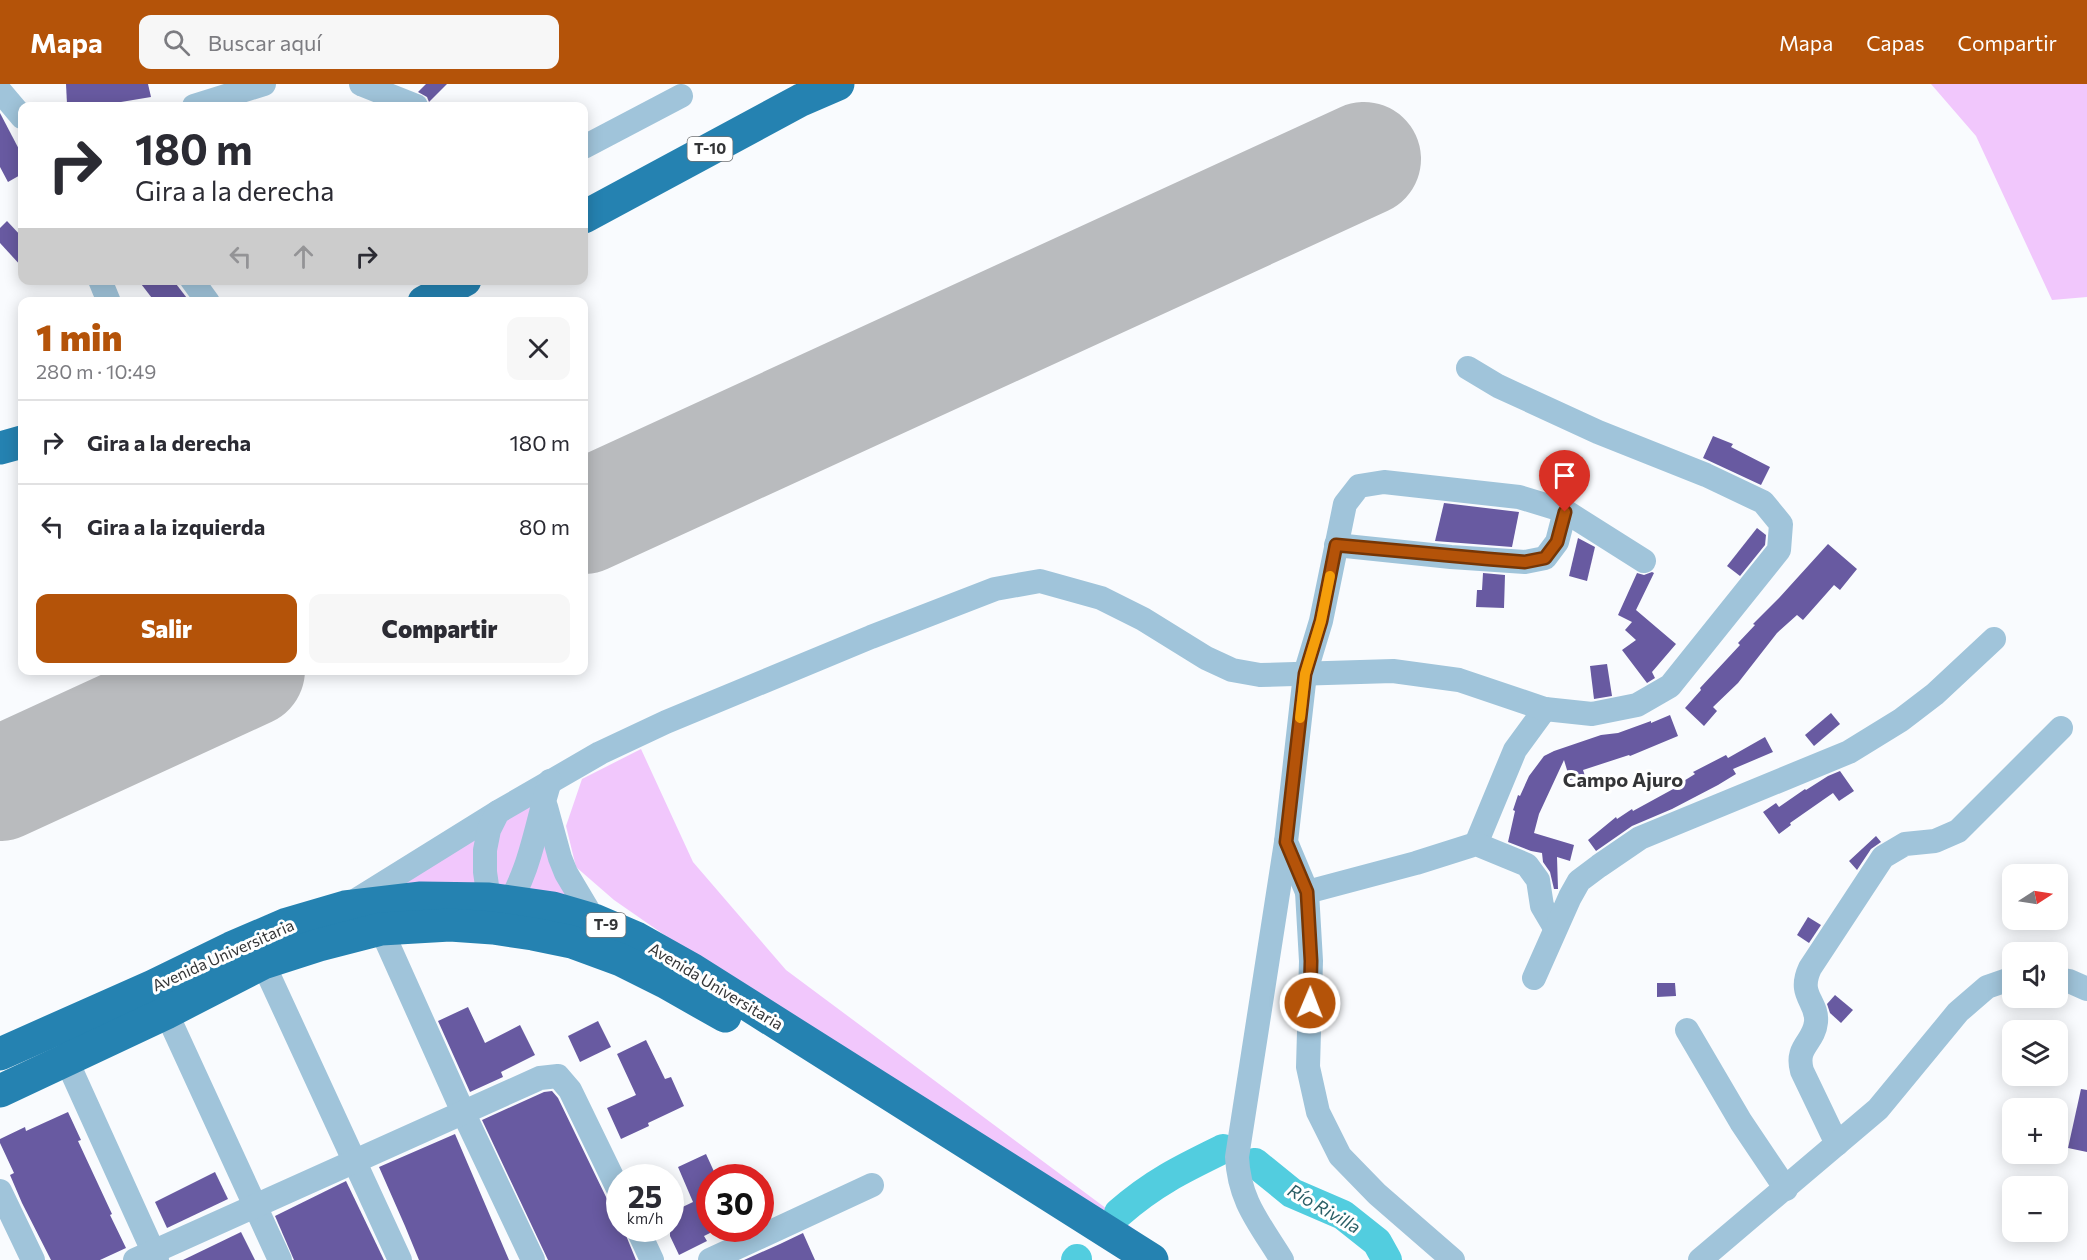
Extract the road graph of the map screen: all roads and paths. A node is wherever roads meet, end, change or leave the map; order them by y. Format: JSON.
{"nodes":[{"id":1,"x":264,"y":84,"type":"edge"},
{"id":2,"x":361,"y":84,"type":"edge"},
{"id":3,"x":838,"y":84,"type":"edge"},
{"id":4,"x":0,"y":91,"type":"edge"},
{"id":5,"x":681,"y":96,"type":"dead end"},
{"id":6,"x":207,"y":102,"type":"edge"},
{"id":7,"x":406,"y":102,"type":"edge"},
{"id":8,"x":18,"y":112,"type":"edge"},
{"id":9,"x":588,"y":145,"type":"edge"},
{"id":10,"x":588,"y":215,"type":"edge"},
{"id":11,"x":456,"y":285,"type":"edge"},
{"id":12,"x":433,"y":297,"type":"edge"},
{"id":13,"x":1468,"y":368,"type":"dead end"},
{"id":14,"x":18,"y":443,"type":"edge"},
{"id":15,"x":0,"y":448,"type":"edge"},
{"id":16,"x":1565,"y":512,"type":"junction"},
{"id":17,"x":1336,"y":545,"type":"junction"},
{"id":18,"x":1644,"y":561,"type":"dead end"},
{"id":19,"x":1994,"y":639,"type":"dead end"},
{"id":20,"x":1305,"y":674,"type":"junction"},
{"id":21,"x":1545,"y":709,"type":"junction"},
{"id":22,"x":2061,"y":728,"type":"dead end"},
{"id":23,"x":547,"y":790,"type":"junction"},
{"id":24,"x":498,"y":812,"type":"junction"},
{"id":25,"x":1286,"y":842,"type":"junction"},
{"id":26,"x":1476,"y":844,"type":"junction"},
{"id":27,"x":1307,"y":892,"type":"junction"},
{"id":28,"x":345,"y":907,"type":"junction"},
{"id":29,"x":498,"y":910,"type":"junction"},
{"id":30,"x":594,"y":920,"type":"junction"},
{"id":31,"x":1555,"y":928,"type":"junction"},
{"id":32,"x":381,"y":929,"type":"junction"},
{"id":33,"x":262,"y":963,"type":"junction"},
{"id":34,"x":1534,"y":978,"type":"dead end"},
{"id":35,"x":2068,"y":981,"type":"edge"},
{"id":36,"x":2002,"y":982,"type":"edge"},
{"id":37,"x":2087,"y":989,"type":"edge"},
{"id":38,"x":160,"y":1000,"type":"junction"},
{"id":39,"x":1687,"y":1030,"type":"dead end"},
{"id":40,"x":0,"y":1054,"type":"edge"},
{"id":41,"x":66,"y":1059,"type":"junction"},
{"id":42,"x":0,"y":1091,"type":"edge"},
{"id":43,"x":463,"y":1112,"type":"junction"},
{"id":44,"x":1837,"y":1144,"type":"junction"},
{"id":45,"x":355,"y":1162,"type":"junction"},
{"id":46,"x":606,"y":1164,"type":"edge"},
{"id":47,"x":872,"y":1185,"type":"dead end"},
{"id":48,"x":1786,"y":1189,"type":"junction"},
{"id":49,"x":0,"y":1191,"type":"edge"},
{"id":50,"x":255,"y":1206,"type":"junction"},
{"id":51,"x":644,"y":1242,"type":"edge"},
{"id":52,"x":149,"y":1257,"type":"edge"},
{"id":53,"x":33,"y":1260,"type":"edge"},
{"id":54,"x":280,"y":1260,"type":"edge"},
{"id":55,"x":400,"y":1260,"type":"edge"},
{"id":56,"x":533,"y":1260,"type":"edge"},
{"id":57,"x":652,"y":1260,"type":"edge"},
{"id":58,"x":710,"y":1260,"type":"edge"},
{"id":59,"x":1117,"y":1260,"type":"edge"},
{"id":60,"x":1152,"y":1260,"type":"edge"},
{"id":61,"x":1282,"y":1260,"type":"edge"},
{"id":62,"x":1453,"y":1260,"type":"edge"},
{"id":63,"x":1700,"y":1260,"type":"edge"}],
"edges":[{"from":1,"to":6,"type":"street"},
{"from":2,"to":7,"type":"street"},
{"from":3,"to":10,"type":"highway","number":"T-10"},
{"from":4,"to":8,"type":"street"},
{"from":5,"to":9,"type":"street"},
{"from":11,"to":12,"type":"highway"},
{"from":13,"to":21,"type":"street"},
{"from":14,"to":15,"type":"highway"},
{"from":16,"to":17,"type":"street"},
{"from":16,"to":17,"type":"street"},
{"from":16,"to":18,"type":"street"},
{"from":17,"to":20,"type":"street"},
{"from":19,"to":31,"type":"street"},
{"from":20,"to":21,"type":"street"},
{"from":20,"to":23,"type":"street"},
{"from":20,"to":25,"type":"street"},
{"from":21,"to":26,"type":"street"},
{"from":22,"to":44,"type":"street"},
{"from":23,"to":24,"type":"street"},
{"from":23,"to":29,"type":"street"},
{"from":23,"to":30,"type":"street"},
{"from":24,"to":28,"type":"street"},
{"from":24,"to":29,"type":"street"},
{"from":25,"to":27,"type":"street"},
{"from":25,"to":61,"type":"street"},
{"from":26,"to":27,"type":"street"},
{"from":26,"to":31,"type":"street"},
{"from":27,"to":62,"type":"street"},
{"from":28,"to":29,"type":"highway","name":"Avenida Universitaria","number":"T-9"},
{"from":28,"to":38,"type":"highway","name":"Avenida Universitaria","number":"T-9"},
{"from":29,"to":30,"type":"highway","name":"Avenida Universitaria","number":"T-9"},
{"from":29,"to":32,"type":"highway","name":"Avenida Universitaria","number":"T-9"},
{"from":29,"to":59,"type":"highway","name":"Avenida Universitaria","number":"T-9"},
{"from":30,"to":60,"type":"highway","name":"Avenida Universitaria","number":"T-9"},
{"from":31,"to":34,"type":"street"},
{"from":32,"to":33,"type":"highway","name":"Avenida Universitaria","number":"T-9"},
{"from":32,"to":43,"type":"street"},
{"from":33,"to":38,"type":"highway","name":"Avenida Universitaria","number":"T-9"},
{"from":33,"to":45,"type":"street"},
{"from":35,"to":37,"type":"street"},
{"from":36,"to":44,"type":"street"},
{"from":38,"to":40,"type":"highway","name":"Avenida Universitaria","number":"T-9"},
{"from":38,"to":41,"type":"highway","name":"Avenida Universitaria","number":"T-9"},
{"from":38,"to":50,"type":"street"},
{"from":39,"to":48,"type":"street"},
{"from":41,"to":42,"type":"highway","name":"Avenida Universitaria","number":"T-9"},
{"from":41,"to":52,"type":"street"},
{"from":43,"to":45,"type":"street"},
{"from":43,"to":46,"type":"street"},
{"from":43,"to":56,"type":"street"},
{"from":44,"to":48,"type":"street"},
{"from":45,"to":50,"type":"street"},
{"from":45,"to":55,"type":"street"},
{"from":47,"to":58,"type":"street"},
{"from":48,"to":63,"type":"street"},
{"from":49,"to":53,"type":"street"},
{"from":50,"to":52,"type":"street"},
{"from":50,"to":54,"type":"street"},
{"from":51,"to":57,"type":"street"}]}
